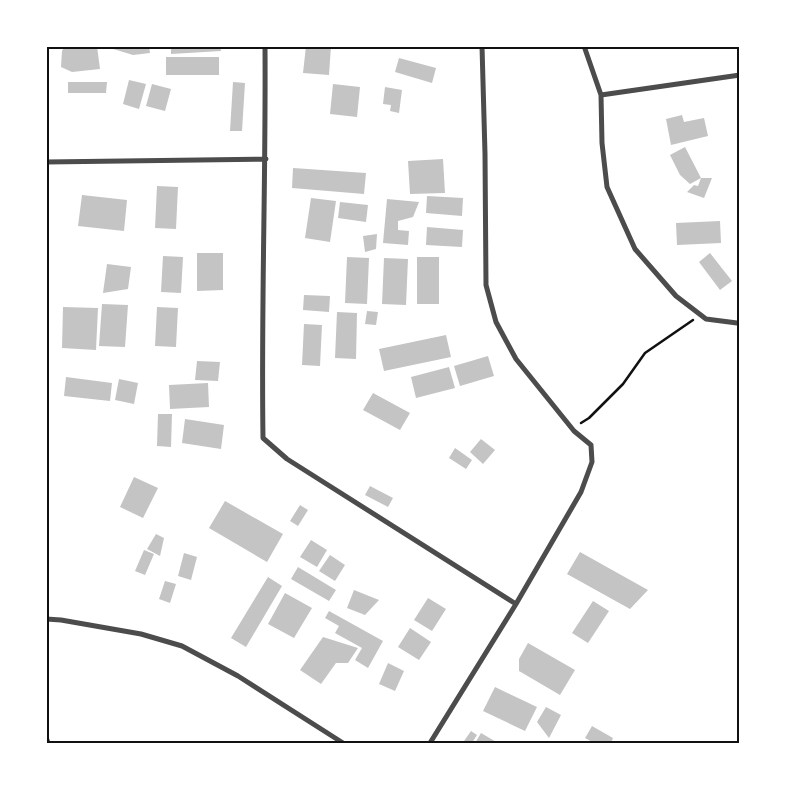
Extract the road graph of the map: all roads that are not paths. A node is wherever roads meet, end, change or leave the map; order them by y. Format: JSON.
{"nodes":[{"id":1,"x":265,"y":46,"type":"edge"},
{"id":2,"x":482,"y":46,"type":"edge"},
{"id":3,"x":584,"y":46,"type":"edge"},
{"id":4,"x":740,"y":75,"type":"edge"},
{"id":5,"x":601,"y":95,"type":"junction"},
{"id":6,"x":266,"y":158,"type":"junction"},
{"id":7,"x":46,"y":162,"type":"edge"},
{"id":8,"x":740,"y":322,"type":"edge"},
{"id":9,"x":516,"y":604,"type":"junction"},
{"id":10,"x":46,"y":620,"type":"edge"},
{"id":11,"x":46,"y":737,"type":"edge"},
{"id":12,"x":48,"y":743,"type":"edge"},
{"id":13,"x":343,"y":743,"type":"edge"},
{"id":14,"x":430,"y":743,"type":"edge"}],
"edges":[{"from":1,"to":6,"type":"street"},
{"from":2,"to":9,"type":"street"},
{"from":3,"to":5,"type":"street"},
{"from":4,"to":5,"type":"street"},
{"from":5,"to":8,"type":"street"},
{"from":6,"to":7,"type":"street"},
{"from":6,"to":9,"type":"street"},
{"from":9,"to":14,"type":"street"},
{"from":10,"to":13,"type":"street"},
{"from":11,"to":12,"type":"street"}]}
